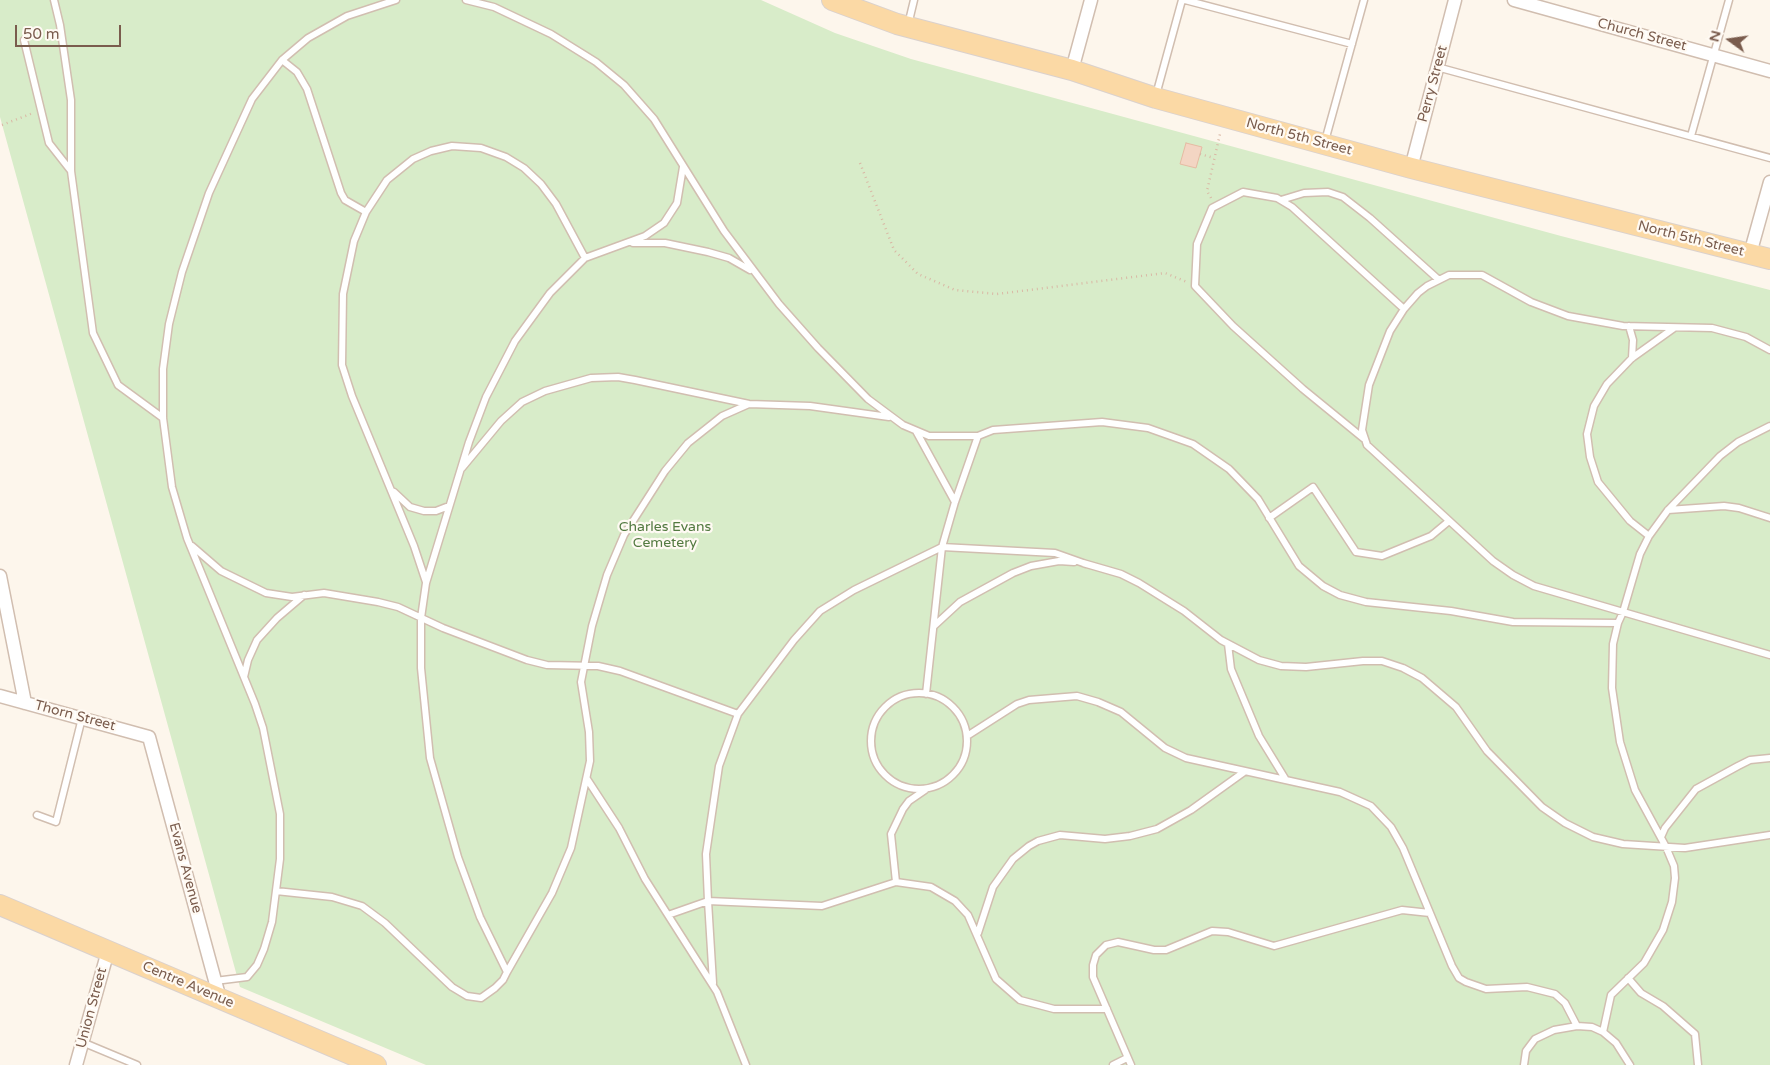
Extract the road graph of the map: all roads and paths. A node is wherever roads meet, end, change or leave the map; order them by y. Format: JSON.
{"nodes":[{"id":1,"x":54,"y":0,"type":"edge"},
{"id":2,"x":396,"y":0,"type":"edge"},
{"id":3,"x":466,"y":0,"type":"edge"},
{"id":4,"x":832,"y":0,"type":"edge"},
{"id":5,"x":914,"y":0,"type":"edge"},
{"id":6,"x":1091,"y":0,"type":"edge"},
{"id":7,"x":1184,"y":0,"type":"edge"},
{"id":8,"x":1364,"y":0,"type":"edge"},
{"id":9,"x":1456,"y":0,"type":"edge"},
{"id":10,"x":1514,"y":0,"type":"edge"},
{"id":11,"x":1729,"y":0,"type":"edge"},
{"id":12,"x":1545,"y":4,"type":"edge"},
{"id":13,"x":908,"y":26,"type":"junction"},
{"id":14,"x":24,"y":40,"type":"dead end"},
{"id":15,"x":1352,"y":44,"type":"junction"},
{"id":16,"x":1714,"y":55,"type":"junction"},
{"id":17,"x":282,"y":60,"type":"junction"},
{"id":18,"x":1437,"y":66,"type":"junction"},
{"id":19,"x":1072,"y":70,"type":"junction"},
{"id":20,"x":1770,"y":71,"type":"edge"},
{"id":21,"x":1156,"y":98,"type":"junction"},
{"id":22,"x":41,"y":109,"type":"junction"},
{"id":23,"x":1225,"y":117,"type":"junction"},
{"id":24,"x":2,"y":124,"type":"dead end"},
{"id":25,"x":1691,"y":136,"type":"junction"},
{"id":26,"x":1324,"y":144,"type":"junction"},
{"id":27,"x":1200,"y":154,"type":"dead end"},
{"id":28,"x":1214,"y":158,"type":"junction"},
{"id":29,"x":1770,"y":158,"type":"edge"},
{"id":30,"x":860,"y":163,"type":"dead end"},
{"id":31,"x":684,"y":166,"type":"junction"},
{"id":32,"x":1411,"y":168,"type":"junction"},
{"id":33,"x":71,"y":171,"type":"junction"},
{"id":34,"x":1770,"y":182,"type":"edge"},
{"id":35,"x":1281,"y":200,"type":"junction"},
{"id":36,"x":1215,"y":206,"type":"junction"},
{"id":37,"x":366,"y":212,"type":"junction"},
{"id":38,"x":629,"y":243,"type":"junction"},
{"id":39,"x":1750,"y":254,"type":"junction"},
{"id":40,"x":585,"y":258,"type":"junction"},
{"id":41,"x":1770,"y":259,"type":"edge"},
{"id":42,"x":754,"y":272,"type":"junction"},
{"id":43,"x":1438,"y":280,"type":"junction"},
{"id":44,"x":1195,"y":286,"type":"junction"},
{"id":45,"x":1404,"y":309,"type":"junction"},
{"id":46,"x":1629,"y":326,"type":"junction"},
{"id":47,"x":1674,"y":327,"type":"junction"},
{"id":48,"x":1770,"y":350,"type":"edge"},
{"id":49,"x":1632,"y":358,"type":"junction"},
{"id":50,"x":749,"y":404,"type":"junction"},
{"id":51,"x":891,"y":417,"type":"junction"},
{"id":52,"x":163,"y":418,"type":"junction"},
{"id":53,"x":1770,"y":426,"type":"edge"},
{"id":54,"x":916,"y":431,"type":"junction"},
{"id":55,"x":978,"y":436,"type":"junction"},
{"id":56,"x":1363,"y":438,"type":"junction"},
{"id":57,"x":460,"y":471,"type":"junction"},
{"id":58,"x":391,"y":490,"type":"junction"},
{"id":59,"x":954,"y":502,"type":"junction"},
{"id":60,"x":449,"y":506,"type":"junction"},
{"id":61,"x":1668,"y":510,"type":"junction"},
{"id":62,"x":1269,"y":518,"type":"junction"},
{"id":63,"x":1770,"y":518,"type":"edge"},
{"id":64,"x":1449,"y":521,"type":"junction"},
{"id":65,"x":1649,"y":536,"type":"junction"},
{"id":66,"x":189,"y":543,"type":"junction"},
{"id":67,"x":942,"y":547,"type":"junction"},
{"id":68,"x":1086,"y":564,"type":"junction"},
{"id":69,"x":0,"y":576,"type":"edge"},
{"id":70,"x":426,"y":583,"type":"junction"},
{"id":71,"x":305,"y":594,"type":"junction"},
{"id":72,"x":1623,"y":612,"type":"junction"},
{"id":73,"x":421,"y":618,"type":"junction"},
{"id":74,"x":1618,"y":623,"type":"junction"},
{"id":75,"x":934,"y":626,"type":"junction"},
{"id":76,"x":1228,"y":644,"type":"junction"},
{"id":77,"x":1770,"y":655,"type":"edge"},
{"id":78,"x":583,"y":665,"type":"junction"},
{"id":79,"x":244,"y":678,"type":"junction"},
{"id":80,"x":926,"y":694,"type":"junction"},
{"id":81,"x":0,"y":696,"type":"edge"},
{"id":82,"x":25,"y":703,"type":"junction"},
{"id":83,"x":738,"y":714,"type":"junction"},
{"id":84,"x":82,"y":718,"type":"junction"},
{"id":85,"x":967,"y":736,"type":"junction"},
{"id":86,"x":149,"y":737,"type":"joint"},
{"id":87,"x":1770,"y":758,"type":"edge"},
{"id":88,"x":1244,"y":772,"type":"junction"},
{"id":89,"x":587,"y":778,"type":"junction"},
{"id":90,"x":1286,"y":780,"type":"junction"},
{"id":91,"x":925,"y":790,"type":"junction"},
{"id":92,"x":37,"y":815,"type":"dead end"},
{"id":93,"x":1770,"y":835,"type":"edge"},
{"id":94,"x":1661,"y":838,"type":"junction"},
{"id":95,"x":1666,"y":847,"type":"junction"},
{"id":96,"x":896,"y":882,"type":"junction"},
{"id":97,"x":276,"y":891,"type":"junction"},
{"id":98,"x":708,"y":901,"type":"junction"},
{"id":99,"x":0,"y":905,"type":"edge"},
{"id":100,"x":1430,"y":914,"type":"junction"},
{"id":101,"x":668,"y":915,"type":"junction"},
{"id":102,"x":978,"y":933,"type":"junction"},
{"id":103,"x":108,"y":951,"type":"junction"},
{"id":104,"x":507,"y":972,"type":"junction"},
{"id":105,"x":1628,"y":978,"type":"junction"},
{"id":106,"x":713,"y":984,"type":"junction"},
{"id":107,"x":218,"y":990,"type":"junction"},
{"id":108,"x":1107,"y":1009,"type":"junction"},
{"id":109,"x":1577,"y":1026,"type":"junction"},
{"id":110,"x":1603,"y":1032,"type":"junction"},
{"id":111,"x":82,"y":1042,"type":"junction"},
{"id":112,"x":1128,"y":1058,"type":"junction"},
{"id":113,"x":76,"y":1065,"type":"edge"},
{"id":114,"x":137,"y":1065,"type":"edge"},
{"id":115,"x":376,"y":1065,"type":"edge"},
{"id":116,"x":746,"y":1065,"type":"edge"},
{"id":117,"x":1113,"y":1065,"type":"edge"},
{"id":118,"x":1131,"y":1065,"type":"edge"},
{"id":119,"x":1524,"y":1065,"type":"edge"},
{"id":120,"x":1630,"y":1065,"type":"edge"},
{"id":121,"x":1698,"y":1065,"type":"edge"}],
"edges":[{"from":1,"to":33,"type":"lane"},
{"from":2,"to":17,"type":"lane"},
{"from":3,"to":31,"type":"lane"},
{"from":4,"to":13,"type":"main road","name":"North 5th Street"},
{"from":5,"to":13,"type":"lane"},
{"from":6,"to":19,"type":"street"},
{"from":7,"to":15,"type":"lane"},
{"from":7,"to":21,"type":"lane"},
{"from":8,"to":15,"type":"lane"},
{"from":9,"to":18,"type":"street","name":"Perry Street"},
{"from":10,"to":12,"type":"street","name":"Church Street"},
{"from":11,"to":16,"type":"lane"},
{"from":12,"to":16,"type":"street","name":"Church Street"},
{"from":13,"to":19,"type":"main road","name":"North 5th Street"},
{"from":14,"to":22,"type":"lane"},
{"from":15,"to":26,"type":"lane"},
{"from":16,"to":20,"type":"street","name":"Church Street"},
{"from":16,"to":25,"type":"lane"},
{"from":17,"to":37,"type":"lane"},
{"from":17,"to":52,"type":"lane"},
{"from":18,"to":25,"type":"lane"},
{"from":18,"to":32,"type":"street","name":"Perry Street"},
{"from":19,"to":21,"type":"main road","name":"North 5th Street"},
{"from":21,"to":23,"type":"main road","name":"North 5th Street"},
{"from":22,"to":24,"type":"path"},
{"from":22,"to":33,"type":"lane"},
{"from":23,"to":26,"type":"main road","name":"North 5th Street"},
{"from":23,"to":28,"type":"path"},
{"from":25,"to":29,"type":"lane"},
{"from":26,"to":32,"type":"main road","name":"North 5th Street"},
{"from":27,"to":28,"type":"path"},
{"from":28,"to":36,"type":"path"},
{"from":30,"to":44,"type":"path"},
{"from":31,"to":38,"type":"lane"},
{"from":31,"to":42,"type":"lane"},
{"from":32,"to":39,"type":"main road","name":"North 5th Street"},
{"from":33,"to":52,"type":"lane"},
{"from":34,"to":39,"type":"street"},
{"from":35,"to":36,"type":"lane"},
{"from":35,"to":43,"type":"lane"},
{"from":35,"to":45,"type":"lane"},
{"from":36,"to":44,"type":"lane"},
{"from":37,"to":40,"type":"lane"},
{"from":37,"to":58,"type":"lane"},
{"from":38,"to":40,"type":"lane"},
{"from":38,"to":42,"type":"lane"},
{"from":39,"to":41,"type":"main road","name":"North 5th Street"},
{"from":40,"to":57,"type":"lane"},
{"from":42,"to":51,"type":"lane"},
{"from":43,"to":45,"type":"lane"},
{"from":43,"to":46,"type":"lane"},
{"from":44,"to":56,"type":"lane"},
{"from":45,"to":56,"type":"lane"},
{"from":46,"to":47,"type":"lane"},
{"from":46,"to":49,"type":"lane"},
{"from":47,"to":48,"type":"lane"},
{"from":47,"to":49,"type":"lane"},
{"from":49,"to":65,"type":"lane"},
{"from":50,"to":51,"type":"lane"},
{"from":50,"to":57,"type":"lane"},
{"from":50,"to":78,"type":"lane"},
{"from":51,"to":54,"type":"lane"},
{"from":52,"to":66,"type":"lane"},
{"from":53,"to":61,"type":"lane"},
{"from":54,"to":55,"type":"lane"},
{"from":54,"to":59,"type":"lane"},
{"from":55,"to":59,"type":"lane"},
{"from":55,"to":62,"type":"lane"},
{"from":56,"to":64,"type":"lane"},
{"from":57,"to":60,"type":"lane"},
{"from":58,"to":60,"type":"lane"},
{"from":58,"to":70,"type":"lane"},
{"from":59,"to":67,"type":"lane"},
{"from":60,"to":70,"type":"lane"},
{"from":61,"to":63,"type":"lane"},
{"from":61,"to":65,"type":"lane"},
{"from":62,"to":64,"type":"lane"},
{"from":62,"to":74,"type":"lane"},
{"from":64,"to":72,"type":"lane"},
{"from":65,"to":72,"type":"lane"},
{"from":66,"to":71,"type":"lane"},
{"from":66,"to":79,"type":"lane"},
{"from":67,"to":68,"type":"lane"},
{"from":67,"to":75,"type":"lane"},
{"from":67,"to":83,"type":"lane"},
{"from":68,"to":75,"type":"lane"},
{"from":68,"to":76,"type":"lane"},
{"from":69,"to":82,"type":"street"},
{"from":70,"to":73,"type":"lane"},
{"from":71,"to":73,"type":"lane"},
{"from":71,"to":79,"type":"lane"},
{"from":72,"to":74,"type":"lane"},
{"from":72,"to":77,"type":"lane"},
{"from":73,"to":78,"type":"lane"},
{"from":73,"to":104,"type":"lane"},
{"from":74,"to":94,"type":"lane"},
{"from":75,"to":80,"type":"lane"},
{"from":76,"to":90,"type":"lane"},
{"from":76,"to":95,"type":"lane"},
{"from":78,"to":83,"type":"lane"},
{"from":78,"to":89,"type":"lane"},
{"from":79,"to":97,"type":"lane"},
{"from":80,"to":85,"type":"lane"},
{"from":80,"to":91,"type":"lane"},
{"from":81,"to":82,"type":"street","name":"Thorn Street"},
{"from":82,"to":84,"type":"street","name":"Thorn Street"},
{"from":83,"to":98,"type":"lane"},
{"from":84,"to":86,"type":"street","name":"Thorn Street"},
{"from":84,"to":92,"type":"lane"},
{"from":85,"to":88,"type":"lane"},
{"from":85,"to":91,"type":"lane"},
{"from":86,"to":107,"type":"street","name":"Evans Avenue"},
{"from":87,"to":94,"type":"lane"},
{"from":88,"to":90,"type":"lane"},
{"from":88,"to":102,"type":"lane"},
{"from":89,"to":101,"type":"lane"},
{"from":89,"to":104,"type":"lane"},
{"from":90,"to":100,"type":"lane"},
{"from":91,"to":96,"type":"lane"},
{"from":93,"to":95,"type":"lane"},
{"from":94,"to":95,"type":"lane"},
{"from":95,"to":105,"type":"lane"},
{"from":96,"to":98,"type":"lane"},
{"from":96,"to":102,"type":"lane"},
{"from":97,"to":104,"type":"lane"},
{"from":97,"to":107,"type":"lane"},
{"from":98,"to":101,"type":"lane"},
{"from":98,"to":106,"type":"lane"},
{"from":99,"to":103,"type":"main road","name":"Centre Avenue"},
{"from":100,"to":108,"type":"lane"},
{"from":100,"to":109,"type":"lane"},
{"from":101,"to":106,"type":"lane"},
{"from":102,"to":108,"type":"lane"},
{"from":103,"to":107,"type":"main road","name":"Centre Avenue"},
{"from":103,"to":111,"type":"street","name":"Union Street"},
{"from":105,"to":110,"type":"lane"},
{"from":105,"to":121,"type":"lane"},
{"from":106,"to":116,"type":"lane"},
{"from":107,"to":115,"type":"main road","name":"Centre Avenue"},
{"from":108,"to":112,"type":"lane"},
{"from":109,"to":110,"type":"lane"},
{"from":109,"to":119,"type":"lane"},
{"from":110,"to":120,"type":"lane"},
{"from":111,"to":113,"type":"street","name":"Union Street"},
{"from":111,"to":114,"type":"lane"},
{"from":112,"to":117,"type":"lane"},
{"from":112,"to":118,"type":"lane"}]}
